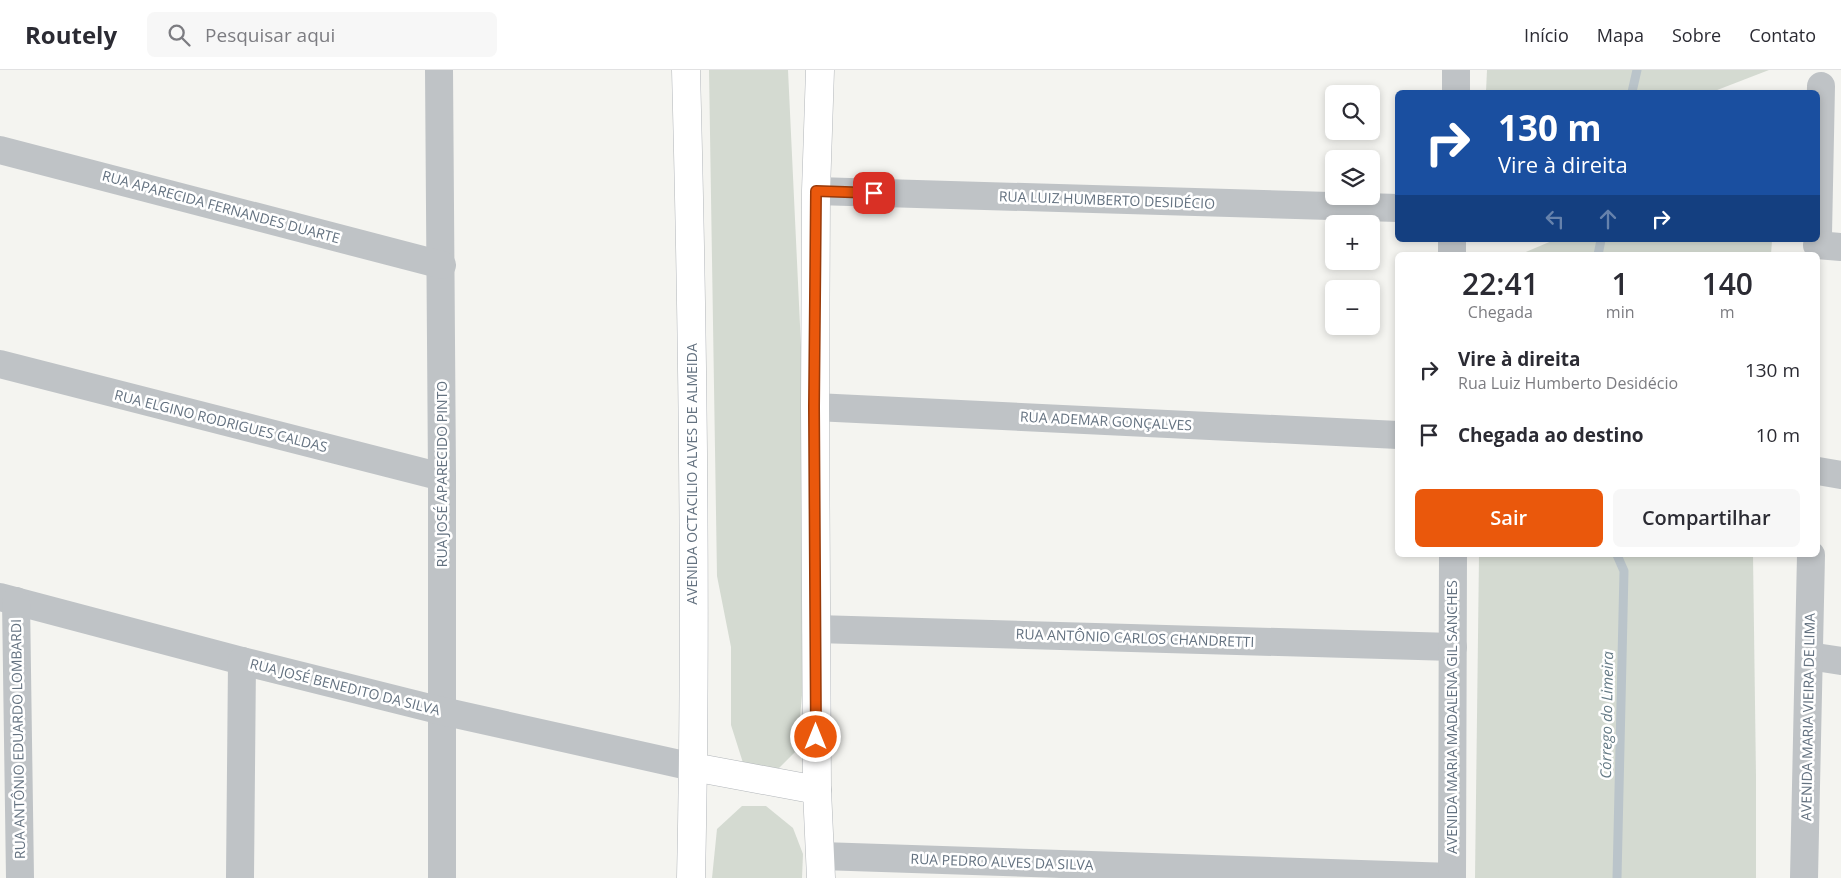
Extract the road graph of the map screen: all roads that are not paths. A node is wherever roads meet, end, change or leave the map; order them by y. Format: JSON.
{"nodes":[{"id":1,"x":439,"y":70,"type":"edge"},
{"id":2,"x":686,"y":70,"type":"edge"},
{"id":3,"x":820,"y":70,"type":"edge"},
{"id":4,"x":1456,"y":70,"type":"edge"},
{"id":5,"x":1821,"y":86,"type":"edge"},
{"id":6,"x":1456,"y":90,"type":"edge"},
{"id":7,"x":0,"y":150,"type":"edge"},
{"id":8,"x":816,"y":191,"type":"junction"},
{"id":9,"x":1395,"y":208,"type":"edge"},
{"id":10,"x":1822,"y":244,"type":"edge"},
{"id":11,"x":442,"y":265,"type":"junction"},
{"id":12,"x":0,"y":364,"type":"edge"},
{"id":13,"x":814,"y":407,"type":"junction"},
{"id":14,"x":1395,"y":435,"type":"edge"},
{"id":15,"x":1820,"y":471,"type":"edge"},
{"id":16,"x":1841,"y":475,"type":"edge"},
{"id":17,"x":442,"y":477,"type":"junction"},
{"id":18,"x":1453,"y":557,"type":"edge"},
{"id":19,"x":1811,"y":557,"type":"edge"},
{"id":20,"x":8,"y":599,"type":"edge"},
{"id":21,"x":816,"y":629,"type":"junction"},
{"id":22,"x":1453,"y":647,"type":"junction"},
{"id":23,"x":1809,"y":656,"type":"junction"},
{"id":24,"x":242,"y":661,"type":"junction"},
{"id":25,"x":1841,"y":661,"type":"edge"},
{"id":26,"x":442,"y":711,"type":"junction"},
{"id":27,"x":693,"y":767,"type":"junction"},
{"id":28,"x":817,"y":790,"type":"junction"},
{"id":29,"x":821,"y":867,"type":"edge"},
{"id":30,"x":1452,"y":877,"type":"edge"},
{"id":31,"x":20,"y":878,"type":"edge"},
{"id":32,"x":240,"y":878,"type":"edge"},
{"id":33,"x":442,"y":878,"type":"edge"},
{"id":34,"x":691,"y":878,"type":"edge"},
{"id":35,"x":1804,"y":878,"type":"edge"}],
"edges":[{"from":1,"to":11,"type":"street","name":"RUA JOSÉ APARECIDO PINTO"},
{"from":2,"to":27,"type":"main road","name":"AVENIDA OCTACILIO ALVES DE ALMEIDA"},
{"from":3,"to":8,"type":"main road"},
{"from":4,"to":6,"type":"street"},
{"from":5,"to":10,"type":"street"},
{"from":7,"to":11,"type":"street","name":"RUA APARECIDA FERNANDES DUARTE"},
{"from":8,"to":9,"type":"street","name":"RUA LUIZ HUMBERTO DESIDÉCIO"},
{"from":8,"to":13,"type":"main road"},
{"from":11,"to":17,"type":"street","name":"RUA JOSÉ APARECIDO PINTO"},
{"from":12,"to":17,"type":"street","name":"RUA ELGINO RODRIGUES CALDAS"},
{"from":13,"to":14,"type":"street","name":"RUA ADEMAR GONÇALVES"},
{"from":13,"to":21,"type":"main road"},
{"from":15,"to":16,"type":"street"},
{"from":17,"to":26,"type":"street","name":"RUA JOSÉ APARECIDO PINTO"},
{"from":18,"to":22,"type":"street","name":"AVENIDA MARIA MADALENA GIL SANCHES"},
{"from":19,"to":23,"type":"street","name":"AVENIDA MARIA VIEIRA DE LIMA"},
{"from":20,"to":24,"type":"street","name":"RUA JOSÉ BENEDITO DA SILVA"},
{"from":20,"to":31,"type":"street","name":"RUA ANTÔNIO EDUARDO LOMBARDI"},
{"from":21,"to":22,"type":"street","name":"RUA ANTÔNIO CARLOS CHANDRETTI"},
{"from":21,"to":28,"type":"main road"},
{"from":22,"to":30,"type":"street","name":"AVENIDA MARIA MADALENA GIL SANCHES"},
{"from":23,"to":25,"type":"street"},
{"from":23,"to":35,"type":"street","name":"AVENIDA MARIA VIEIRA DE LIMA"},
{"from":24,"to":26,"type":"street","name":"RUA JOSÉ BENEDITO DA SILVA"},
{"from":24,"to":32,"type":"street"},
{"from":26,"to":27,"type":"street","name":"RUA JOSÉ BENEDITO DA SILVA"},
{"from":26,"to":33,"type":"street","name":"RUA JOSÉ APARECIDO PINTO"},
{"from":27,"to":28,"type":"main road"},
{"from":27,"to":34,"type":"main road","name":"AVENIDA OCTACILIO ALVES DE ALMEIDA"},
{"from":28,"to":29,"type":"main road"},
{"from":29,"to":30,"type":"street","name":"RUA PEDRO ALVES DA SILVA"}]}
